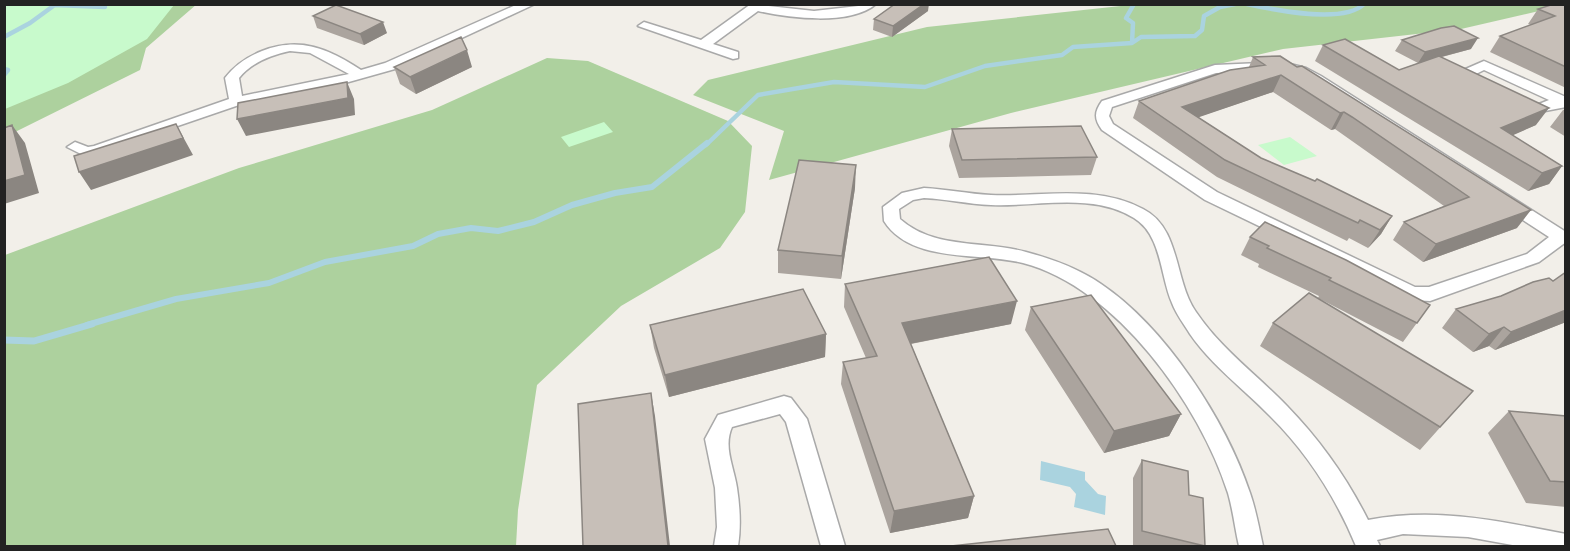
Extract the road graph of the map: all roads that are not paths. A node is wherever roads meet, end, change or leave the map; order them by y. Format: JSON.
{"nodes":[{"id":1,"x":530,"y":4,"type":"edge"},
{"id":2,"x":870,"y":4,"type":"edge"},
{"id":3,"x":758,"y":6,"type":"edge"},
{"id":4,"x":644,"y":26,"type":"dead end"},
{"id":5,"x":703,"y":45,"type":"junction"},
{"id":6,"x":733,"y":55,"type":"dead end"},
{"id":7,"x":360,"y":75,"type":"junction"},
{"id":8,"x":1491,"y":90,"type":"edge"},
{"id":9,"x":1512,"y":100,"type":"edge"},
{"id":10,"x":236,"y":101,"type":"junction"},
{"id":11,"x":1564,"y":102,"type":"edge"},
{"id":12,"x":75,"y":147,"type":"dead end"},
{"id":13,"x":1563,"y":235,"type":"edge"},
{"id":14,"x":1365,"y":539,"type":"edge"},
{"id":15,"x":1566,"y":545,"type":"edge"},
{"id":16,"x":726,"y":546,"type":"edge"},
{"id":17,"x":833,"y":546,"type":"edge"},
{"id":18,"x":1251,"y":546,"type":"edge"}],
"edges":[{"from":1,"to":7,"type":"street"},
{"from":2,"to":3,"type":"street"},
{"from":3,"to":5,"type":"street"},
{"from":4,"to":5,"type":"street"},
{"from":5,"to":6,"type":"street"},
{"from":7,"to":10,"type":"street"},
{"from":7,"to":10,"type":"street"},
{"from":8,"to":11,"type":"street"},
{"from":9,"to":11,"type":"street"},
{"from":10,"to":12,"type":"street"},
{"from":13,"to":13,"type":"street"},
{"from":14,"to":15,"type":"street"},
{"from":14,"to":18,"type":"street"},
{"from":16,"to":17,"type":"street"}]}
